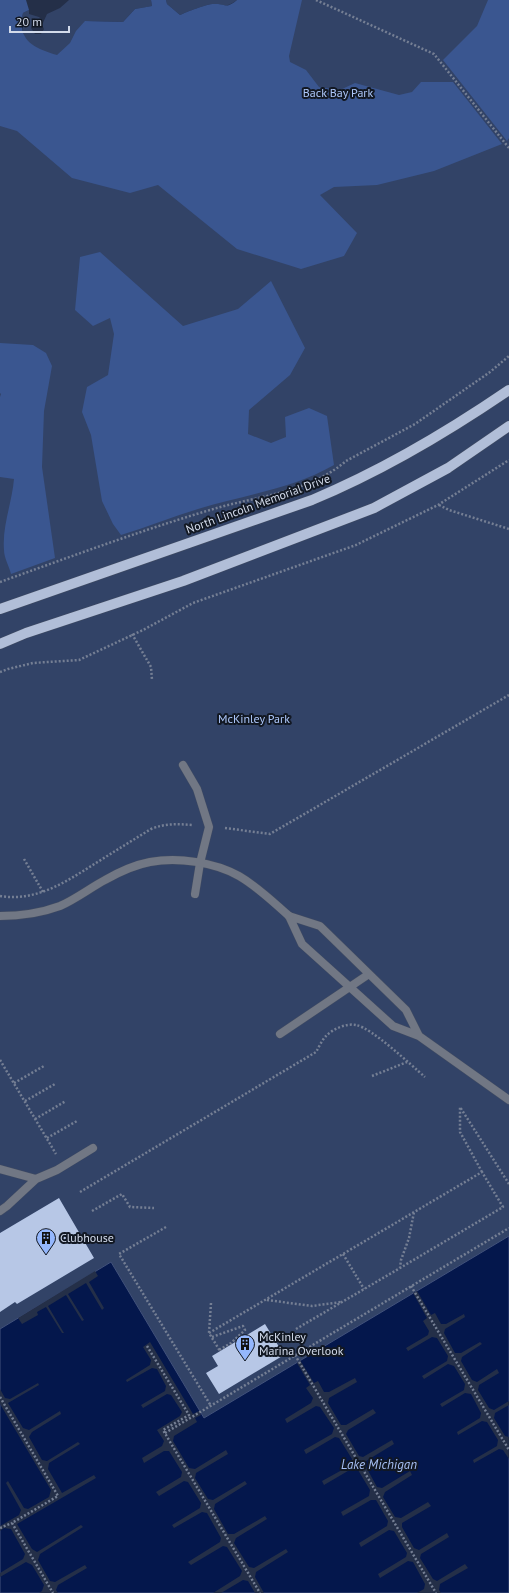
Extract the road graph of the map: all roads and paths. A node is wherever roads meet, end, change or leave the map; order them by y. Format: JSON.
{"nodes":[{"id":1,"x":316,"y":0,"type":"edge"},
{"id":2,"x":509,"y":148,"type":"edge"},
{"id":3,"x":509,"y":356,"type":"edge"},
{"id":4,"x":509,"y":390,"type":"edge"},
{"id":5,"x":509,"y":426,"type":"edge"},
{"id":6,"x":509,"y":460,"type":"edge"},
{"id":7,"x":438,"y":505,"type":"junction"},
{"id":8,"x":509,"y":529,"type":"edge"},
{"id":9,"x":0,"y":582,"type":"edge"},
{"id":10,"x":0,"y":609,"type":"edge"},
{"id":11,"x":132,"y":634,"type":"junction"},
{"id":12,"x":0,"y":644,"type":"edge"},
{"id":13,"x":0,"y":672,"type":"edge"},
{"id":14,"x":152,"y":680,"type":"dead end"},
{"id":15,"x":509,"y":695,"type":"edge"},
{"id":16,"x":183,"y":765,"type":"dead end"},
{"id":17,"x":193,"y":825,"type":"dead end"},
{"id":18,"x":225,"y":828,"type":"dead end"},
{"id":19,"x":24,"y":859,"type":"dead end"},
{"id":20,"x":200,"y":863,"type":"junction"},
{"id":21,"x":43,"y":892,"type":"junction"},
{"id":22,"x":195,"y":894,"type":"dead end"},
{"id":23,"x":0,"y":896,"type":"edge"},
{"id":24,"x":0,"y":916,"type":"edge"},
{"id":25,"x":289,"y":916,"type":"junction"},
{"id":26,"x":369,"y":974,"type":"junction"},
{"id":27,"x":349,"y":987,"type":"junction"},
{"id":28,"x":280,"y":1034,"type":"dead end"},
{"id":29,"x":419,"y":1036,"type":"junction"},
{"id":30,"x":0,"y":1060,"type":"edge"},
{"id":31,"x":407,"y":1062,"type":"junction"},
{"id":32,"x":44,"y":1066,"type":"dead end"},
{"id":33,"x":372,"y":1076,"type":"dead end"},
{"id":34,"x":425,"y":1077,"type":"dead end"},
{"id":35,"x":14,"y":1083,"type":"junction"},
{"id":36,"x":55,"y":1084,"type":"dead end"},
{"id":37,"x":509,"y":1100,"type":"edge"},
{"id":38,"x":25,"y":1101,"type":"junction"},
{"id":39,"x":66,"y":1101,"type":"dead end"},
{"id":40,"x":35,"y":1119,"type":"junction"},
{"id":41,"x":77,"y":1121,"type":"dead end"},
{"id":42,"x":47,"y":1138,"type":"junction"},
{"id":43,"x":93,"y":1148,"type":"dead end"},
{"id":44,"x":57,"y":1154,"type":"dead end"},
{"id":45,"x":0,"y":1168,"type":"edge"},
{"id":46,"x":482,"y":1172,"type":"junction"},
{"id":47,"x":36,"y":1179,"type":"junction"},
{"id":48,"x":509,"y":1184,"type":"edge"},
{"id":49,"x":80,"y":1192,"type":"dead end"},
{"id":50,"x":154,"y":1208,"type":"dead end"},
{"id":51,"x":0,"y":1211,"type":"edge"},
{"id":52,"x":92,"y":1211,"type":"dead end"},
{"id":53,"x":414,"y":1212,"type":"junction"},
{"id":54,"x":166,"y":1227,"type":"dead end"},
{"id":55,"x":509,"y":1228,"type":"edge"},
{"id":56,"x":343,"y":1254,"type":"junction"},
{"id":57,"x":400,"y":1268,"type":"junction"},
{"id":58,"x":411,"y":1286,"type":"junction"},
{"id":59,"x":364,"y":1289,"type":"junction"},
{"id":60,"x":266,"y":1300,"type":"junction"},
{"id":61,"x":344,"y":1301,"type":"junction"},
{"id":62,"x":211,"y":1303,"type":"dead end"},
{"id":63,"x":296,"y":1328,"type":"dead end"},
{"id":64,"x":209,"y":1333,"type":"junction"},
{"id":65,"x":212,"y":1337,"type":"junction"},
{"id":66,"x":147,"y":1346,"type":"dead end"},
{"id":67,"x":295,"y":1355,"type":"junction"},
{"id":68,"x":0,"y":1397,"type":"edge"},
{"id":69,"x":211,"y":1406,"type":"junction"},
{"id":70,"x":165,"y":1433,"type":"junction"},
{"id":71,"x":509,"y":1450,"type":"edge"},
{"id":72,"x":12,"y":1523,"type":"junction"},
{"id":73,"x":0,"y":1528,"type":"edge"},
{"id":74,"x":53,"y":1593,"type":"edge"},
{"id":75,"x":260,"y":1593,"type":"edge"},
{"id":76,"x":436,"y":1593,"type":"edge"}],
"edges":[{"from":1,"to":2,"type":"path"},
{"from":3,"to":9,"type":"path"},
{"from":4,"to":10,"type":"main road","name":"North Lincoln Memorial Drive"},
{"from":5,"to":12,"type":"main road"},
{"from":6,"to":7,"type":"path"},
{"from":7,"to":8,"type":"path"},
{"from":7,"to":11,"type":"path"},
{"from":11,"to":13,"type":"path"},
{"from":11,"to":14,"type":"path"},
{"from":15,"to":18,"type":"path"},
{"from":16,"to":20,"type":"street"},
{"from":17,"to":21,"type":"path"},
{"from":19,"to":21,"type":"path"},
{"from":20,"to":22,"type":"street"},
{"from":20,"to":24,"type":"street"},
{"from":20,"to":25,"type":"street"},
{"from":21,"to":23,"type":"path"},
{"from":25,"to":26,"type":"street"},
{"from":25,"to":27,"type":"street"},
{"from":26,"to":27,"type":"street"},
{"from":26,"to":29,"type":"street"},
{"from":27,"to":28,"type":"street"},
{"from":27,"to":29,"type":"street"},
{"from":29,"to":37,"type":"street"},
{"from":30,"to":35,"type":"path"},
{"from":31,"to":33,"type":"path"},
{"from":31,"to":34,"type":"path"},
{"from":31,"to":49,"type":"path"},
{"from":32,"to":35,"type":"path"},
{"from":35,"to":38,"type":"path"},
{"from":36,"to":38,"type":"path"},
{"from":38,"to":40,"type":"path"},
{"from":39,"to":40,"type":"path"},
{"from":40,"to":42,"type":"path"},
{"from":41,"to":42,"type":"path"},
{"from":42,"to":44,"type":"path"},
{"from":43,"to":47,"type":"street"},
{"from":45,"to":47,"type":"street"},
{"from":46,"to":48,"type":"path"},
{"from":46,"to":53,"type":"path"},
{"from":46,"to":57,"type":"path"},
{"from":47,"to":51,"type":"street"},
{"from":50,"to":52,"type":"path"},
{"from":53,"to":56,"type":"path"},
{"from":53,"to":57,"type":"path"},
{"from":54,"to":69,"type":"path"},
{"from":55,"to":58,"type":"path"},
{"from":56,"to":59,"type":"path"},
{"from":56,"to":60,"type":"path"},
{"from":57,"to":59,"type":"path"},
{"from":58,"to":67,"type":"path"},
{"from":58,"to":71,"type":"path"},
{"from":59,"to":61,"type":"path"},
{"from":60,"to":61,"type":"path"},
{"from":60,"to":64,"type":"path"},
{"from":61,"to":63,"type":"path"},
{"from":62,"to":64,"type":"path"},
{"from":64,"to":65,"type":"path"},
{"from":65,"to":65,"type":"path"},
{"from":66,"to":70,"type":"path"},
{"from":67,"to":69,"type":"path"},
{"from":67,"to":76,"type":"path"},
{"from":68,"to":72,"type":"path"},
{"from":69,"to":70,"type":"path"},
{"from":70,"to":75,"type":"path"},
{"from":72,"to":73,"type":"path"},
{"from":72,"to":74,"type":"path"}]}
